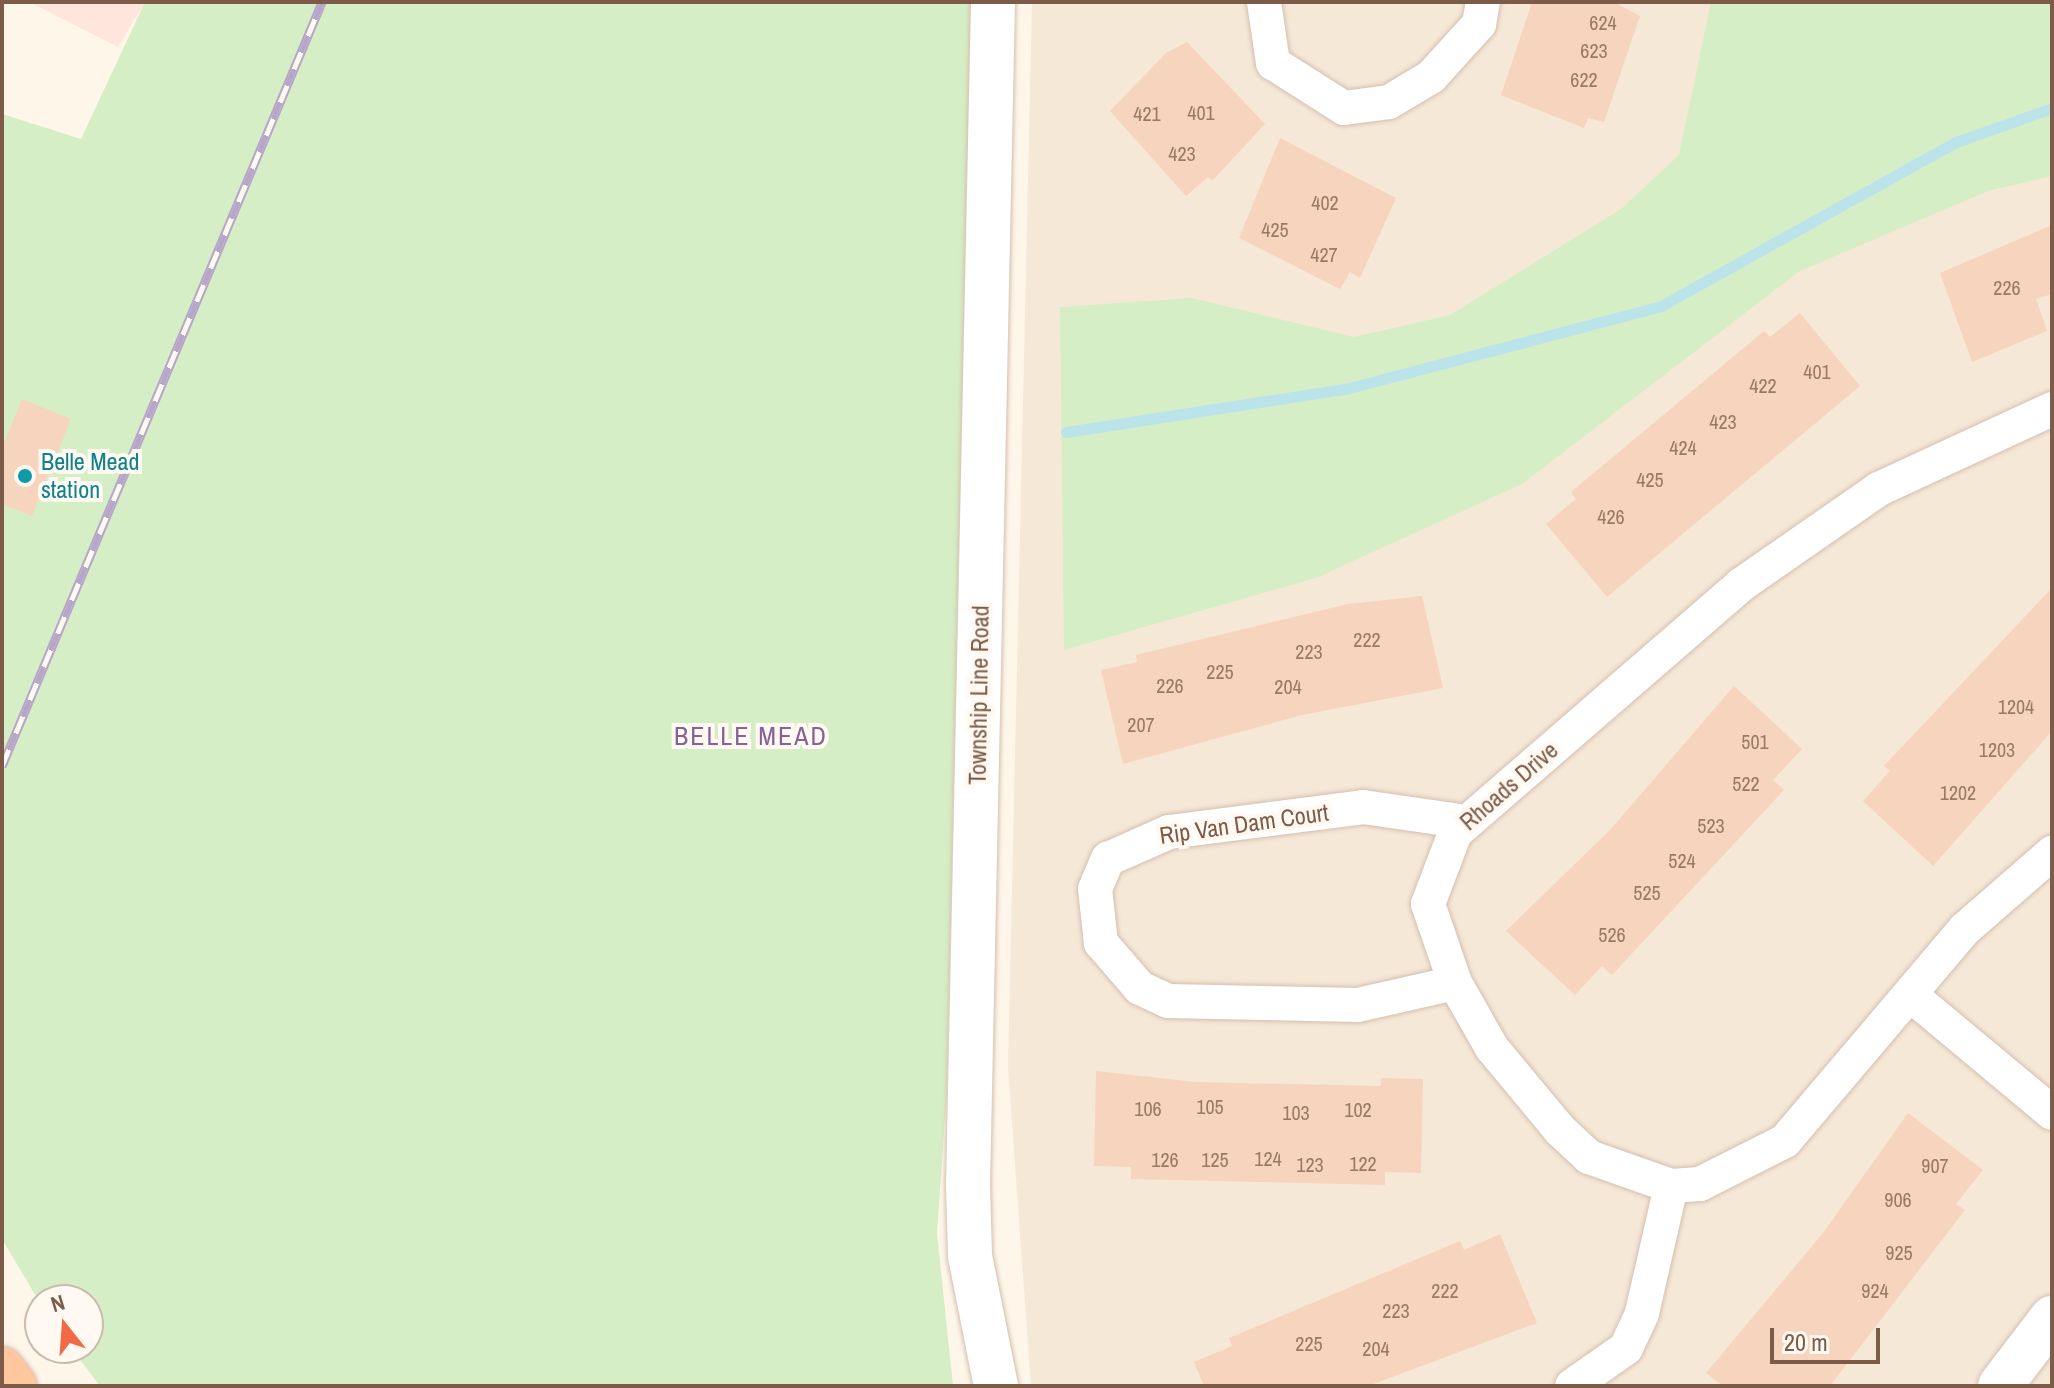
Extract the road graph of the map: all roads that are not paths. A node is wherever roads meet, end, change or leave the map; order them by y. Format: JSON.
{"nodes":[{"id":1,"x":993,"y":2,"type":"edge"},
{"id":2,"x":1264,"y":2,"type":"edge"},
{"id":3,"x":1483,"y":2,"type":"edge"},
{"id":4,"x":2052,"y":409,"type":"edge"},
{"id":5,"x":1467,"y":822,"type":"junction"},
{"id":6,"x":2052,"y":853,"type":"edge"},
{"id":7,"x":1455,"y":983,"type":"junction"},
{"id":8,"x":1913,"y":997,"type":"junction"},
{"id":9,"x":2052,"y":1113,"type":"edge"},
{"id":10,"x":1671,"y":1186,"type":"junction"},
{"id":11,"x":2052,"y":1318,"type":"edge"},
{"id":12,"x":2,"y":1369,"type":"edge"},
{"id":13,"x":15,"y":1386,"type":"edge"},
{"id":14,"x":996,"y":1386,"type":"edge"},
{"id":15,"x":1572,"y":1386,"type":"edge"},
{"id":16,"x":2000,"y":1386,"type":"edge"}],
"edges":[{"from":1,"to":14,"type":"street","name":"Township Line Road"},
{"from":2,"to":3,"type":"street"},
{"from":4,"to":5,"type":"street","name":"Rhoads Drive"},
{"from":5,"to":7,"type":"street","name":"Rhoads Drive"},
{"from":5,"to":7,"type":"street","name":"Rip Van Dam Court"},
{"from":6,"to":8,"type":"street","name":"Rhoads Drive"},
{"from":7,"to":10,"type":"street","name":"Rhoads Drive"},
{"from":8,"to":9,"type":"street"},
{"from":8,"to":10,"type":"street","name":"Rhoads Drive"},
{"from":10,"to":15,"type":"street"},
{"from":11,"to":16,"type":"street"},
{"from":12,"to":13,"type":"highway"}]}
